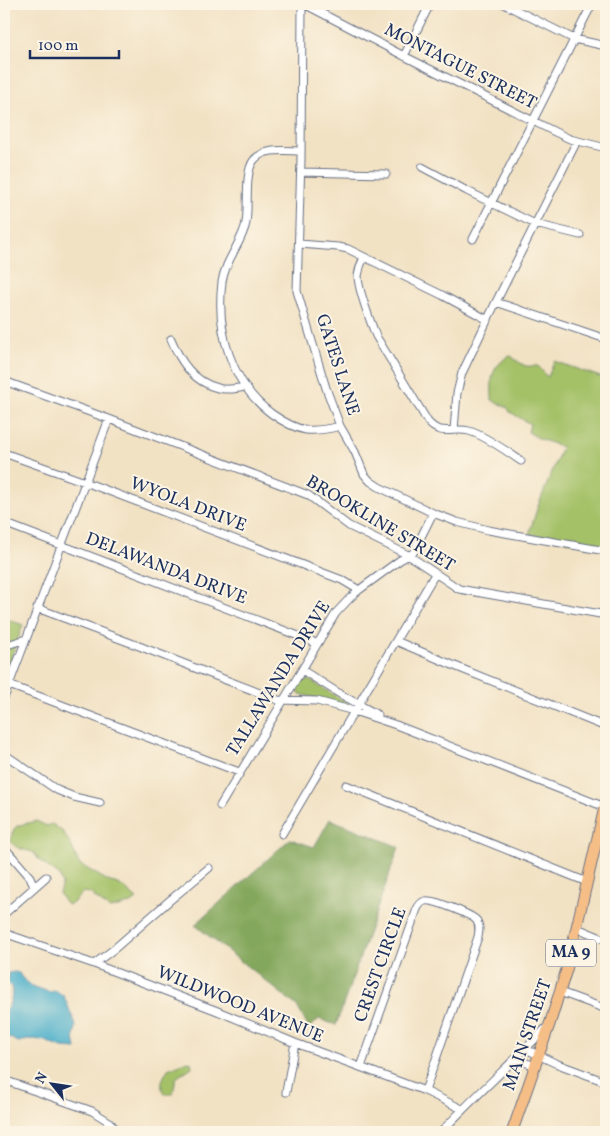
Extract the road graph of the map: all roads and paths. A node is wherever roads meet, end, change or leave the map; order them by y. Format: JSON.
{"nodes":[{"id":1,"x":303,"y":4,"type":"edge"},
{"id":2,"x":430,"y":4,"type":"edge"},
{"id":3,"x":504,"y":4,"type":"edge"},
{"id":4,"x":592,"y":4,"type":"edge"},
{"id":5,"x":574,"y":39,"type":"junction"},
{"id":6,"x":606,"y":46,"type":"edge"},
{"id":7,"x":404,"y":56,"type":"junction"},
{"id":8,"x":533,"y":121,"type":"junction"},
{"id":9,"x":577,"y":141,"type":"junction"},
{"id":10,"x":606,"y":148,"type":"edge"},
{"id":11,"x":301,"y":151,"type":"junction"},
{"id":12,"x":422,"y":167,"type":"dead end"},
{"id":13,"x":301,"y":172,"type":"junction"},
{"id":14,"x":386,"y":174,"type":"dead end"},
{"id":15,"x":492,"y":203,"type":"junction"},
{"id":16,"x":536,"y":224,"type":"junction"},
{"id":17,"x":580,"y":235,"type":"dead end"},
{"id":18,"x":473,"y":240,"type":"dead end"},
{"id":19,"x":299,"y":244,"type":"junction"},
{"id":20,"x":364,"y":257,"type":"junction"},
{"id":21,"x":496,"y":302,"type":"junction"},
{"id":22,"x":488,"y":320,"type":"junction"},
{"id":23,"x":171,"y":339,"type":"dead end"},
{"id":24,"x":606,"y":339,"type":"edge"},
{"id":25,"x":4,"y":381,"type":"edge"},
{"id":26,"x":246,"y":387,"type":"junction"},
{"id":27,"x":108,"y":419,"type":"junction"},
{"id":28,"x":340,"y":426,"type":"junction"},
{"id":29,"x":454,"y":430,"type":"junction"},
{"id":30,"x":4,"y":452,"type":"edge"},
{"id":31,"x":521,"y":460,"type":"dead end"},
{"id":32,"x":85,"y":482,"type":"junction"},
{"id":33,"x":433,"y":513,"type":"junction"},
{"id":34,"x":4,"y":523,"type":"edge"},
{"id":35,"x":61,"y":545,"type":"junction"},
{"id":36,"x":606,"y":551,"type":"edge"},
{"id":37,"x":408,"y":556,"type":"junction"},
{"id":38,"x":435,"y":574,"type":"junction"},
{"id":39,"x":359,"y":590,"type":"junction"},
{"id":40,"x":37,"y":608,"type":"junction"},
{"id":41,"x":606,"y":615,"type":"edge"},
{"id":42,"x":26,"y":639,"type":"junction"},
{"id":43,"x":396,"y":641,"type":"junction"},
{"id":44,"x":317,"y":644,"type":"junction"},
{"id":45,"x":4,"y":646,"type":"edge"},
{"id":46,"x":302,"y":670,"type":"junction"},
{"id":47,"x":9,"y":684,"type":"junction"},
{"id":48,"x":4,"y":698,"type":"edge"},
{"id":49,"x":284,"y":700,"type":"junction"},
{"id":50,"x":356,"y":707,"type":"junction"},
{"id":51,"x":606,"y":727,"type":"edge"},
{"id":52,"x":4,"y":754,"type":"edge"},
{"id":53,"x":239,"y":772,"type":"junction"},
{"id":54,"x":346,"y":785,"type":"dead end"},
{"id":55,"x":100,"y":803,"type":"dead end"},
{"id":56,"x":606,"y":804,"type":"edge"},
{"id":57,"x":220,"y":806,"type":"dead end"},
{"id":58,"x":282,"y":834,"type":"dead end"},
{"id":59,"x":4,"y":847,"type":"edge"},
{"id":60,"x":209,"y":868,"type":"dead end"},
{"id":61,"x":46,"y":877,"type":"dead end"},
{"id":62,"x":587,"y":882,"type":"junction"},
{"id":63,"x":34,"y":887,"type":"junction"},
{"id":64,"x":4,"y":914,"type":"edge"},
{"id":65,"x":577,"y":928,"type":"junction"},
{"id":66,"x":4,"y":933,"type":"edge"},
{"id":67,"x":606,"y":940,"type":"edge"},
{"id":68,"x":94,"y":964,"type":"junction"},
{"id":69,"x":560,"y":992,"type":"junction"},
{"id":70,"x":606,"y":1009,"type":"edge"},
{"id":71,"x":550,"y":1023,"type":"junction"},
{"id":72,"x":295,"y":1043,"type":"junction"},
{"id":73,"x":523,"y":1051,"type":"junction"},
{"id":74,"x":536,"y":1061,"type":"junction"},
{"id":75,"x":510,"y":1063,"type":"junction"},
{"id":76,"x":361,"y":1067,"type":"junction"},
{"id":77,"x":4,"y":1080,"type":"edge"},
{"id":78,"x":606,"y":1082,"type":"edge"},
{"id":79,"x":425,"y":1091,"type":"junction"},
{"id":80,"x":286,"y":1092,"type":"dead end"},
{"id":81,"x":462,"y":1109,"type":"junction"},
{"id":82,"x":119,"y":1132,"type":"edge"},
{"id":83,"x":440,"y":1132,"type":"edge"},
{"id":84,"x":512,"y":1132,"type":"edge"}],
"edges":[{"from":1,"to":7,"type":"street","name":"MONTAGUE STREET"},
{"from":1,"to":11,"type":"street","name":"GATES LANE"},
{"from":2,"to":7,"type":"street"},
{"from":3,"to":5,"type":"street"},
{"from":4,"to":5,"type":"street"},
{"from":5,"to":6,"type":"street"},
{"from":5,"to":8,"type":"street"},
{"from":7,"to":8,"type":"street","name":"MONTAGUE STREET"},
{"from":8,"to":9,"type":"street","name":"MONTAGUE STREET"},
{"from":8,"to":15,"type":"street"},
{"from":9,"to":10,"type":"street","name":"MONTAGUE STREET"},
{"from":9,"to":16,"type":"street"},
{"from":11,"to":13,"type":"street","name":"GATES LANE"},
{"from":11,"to":26,"type":"street"},
{"from":12,"to":15,"type":"street"},
{"from":13,"to":14,"type":"street"},
{"from":13,"to":19,"type":"street","name":"GATES LANE"},
{"from":15,"to":16,"type":"street"},
{"from":15,"to":18,"type":"street"},
{"from":16,"to":17,"type":"street"},
{"from":16,"to":21,"type":"street"},
{"from":19,"to":20,"type":"street"},
{"from":19,"to":28,"type":"street","name":"GATES LANE"},
{"from":20,"to":22,"type":"street"},
{"from":20,"to":29,"type":"street"},
{"from":21,"to":22,"type":"street"},
{"from":21,"to":24,"type":"street"},
{"from":22,"to":29,"type":"street"},
{"from":23,"to":26,"type":"street"},
{"from":25,"to":27,"type":"street","name":"BROOKLINE STREET"},
{"from":26,"to":28,"type":"street"},
{"from":27,"to":32,"type":"street"},
{"from":27,"to":37,"type":"street","name":"BROOKLINE STREET"},
{"from":28,"to":33,"type":"street","name":"GATES LANE"},
{"from":29,"to":31,"type":"street"},
{"from":30,"to":32,"type":"street","name":"WYOLA DRIVE"},
{"from":32,"to":35,"type":"street"},
{"from":32,"to":39,"type":"street","name":"WYOLA DRIVE"},
{"from":33,"to":36,"type":"street","name":"GATES LANE"},
{"from":33,"to":37,"type":"street","name":"TALLAWANDA DRIVE"},
{"from":34,"to":35,"type":"street","name":"DELAWANDA DRIVE"},
{"from":35,"to":40,"type":"street"},
{"from":35,"to":44,"type":"street","name":"DELAWANDA DRIVE"},
{"from":37,"to":38,"type":"street","name":"BROOKLINE STREET"},
{"from":37,"to":39,"type":"street","name":"TALLAWANDA DRIVE"},
{"from":38,"to":41,"type":"street","name":"BROOKLINE STREET"},
{"from":38,"to":43,"type":"street"},
{"from":39,"to":44,"type":"street","name":"TALLAWANDA DRIVE"},
{"from":40,"to":42,"type":"street"},
{"from":40,"to":49,"type":"street"},
{"from":42,"to":45,"type":"street"},
{"from":42,"to":47,"type":"street"},
{"from":43,"to":50,"type":"street"},
{"from":43,"to":51,"type":"street"},
{"from":44,"to":46,"type":"street","name":"TALLAWANDA DRIVE"},
{"from":46,"to":49,"type":"street","name":"TALLAWANDA DRIVE"},
{"from":46,"to":50,"type":"street"},
{"from":47,"to":48,"type":"street"},
{"from":47,"to":53,"type":"street"},
{"from":49,"to":50,"type":"street"},
{"from":49,"to":53,"type":"street","name":"TALLAWANDA DRIVE"},
{"from":50,"to":56,"type":"street"},
{"from":50,"to":58,"type":"street"},
{"from":52,"to":55,"type":"street"},
{"from":53,"to":57,"type":"street","name":"TALLAWANDA DRIVE"},
{"from":54,"to":62,"type":"street"},
{"from":56,"to":62,"type":"highway","name":"MAIN STREET","number":"MA 9"},
{"from":59,"to":63,"type":"street"},
{"from":60,"to":68,"type":"street"},
{"from":61,"to":63,"type":"street"},
{"from":62,"to":65,"type":"highway","name":"MAIN STREET","number":"MA 9"},
{"from":63,"to":64,"type":"street"},
{"from":65,"to":67,"type":"street"},
{"from":65,"to":69,"type":"highway","name":"MAIN STREET","number":"MA 9"},
{"from":66,"to":68,"type":"street","name":"WILDWOOD AVENUE"},
{"from":68,"to":72,"type":"street","name":"WILDWOOD AVENUE"},
{"from":69,"to":70,"type":"street"},
{"from":69,"to":71,"type":"highway","name":"MAIN STREET","number":"MA 9"},
{"from":71,"to":73,"type":"street"},
{"from":71,"to":74,"type":"highway","name":"MAIN STREET","number":"MA 9"},
{"from":72,"to":76,"type":"street","name":"WILDWOOD AVENUE"},
{"from":72,"to":80,"type":"street"},
{"from":73,"to":74,"type":"street"},
{"from":73,"to":75,"type":"street"},
{"from":74,"to":75,"type":"street"},
{"from":74,"to":78,"type":"street"},
{"from":74,"to":84,"type":"highway","name":"MAIN STREET","number":"MA 9"},
{"from":75,"to":81,"type":"street"},
{"from":76,"to":79,"type":"street","name":"WILDWOOD AVENUE"},
{"from":76,"to":79,"type":"street","name":"CREST CIRCLE"},
{"from":77,"to":82,"type":"street"},
{"from":79,"to":81,"type":"street","name":"WILDWOOD AVENUE"},
{"from":81,"to":83,"type":"street"}]}
